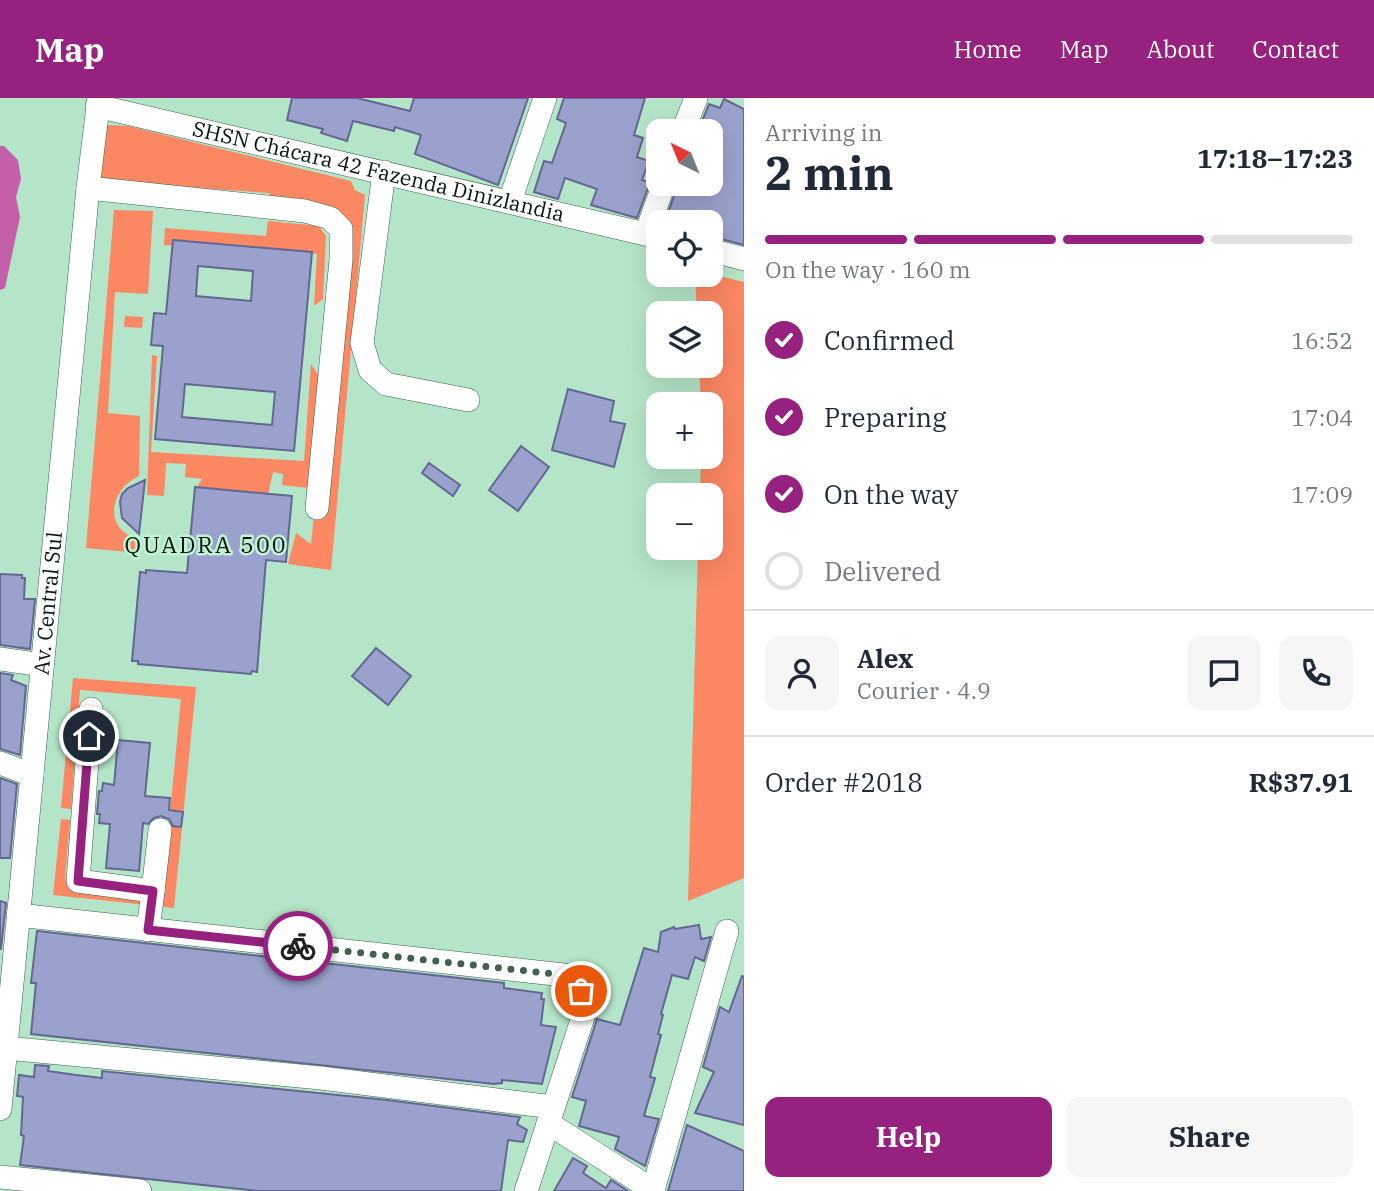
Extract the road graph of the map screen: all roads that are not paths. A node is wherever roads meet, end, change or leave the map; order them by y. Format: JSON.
{"nodes":[{"id":1,"x":545,"y":98,"type":"edge"},
{"id":2,"x":696,"y":98,"type":"edge"},
{"id":3,"x":98,"y":102,"type":"edge"},
{"id":4,"x":688,"y":119,"type":"edge"},
{"id":5,"x":383,"y":172,"type":"junction"},
{"id":6,"x":88,"y":188,"type":"junction"},
{"id":7,"x":510,"y":201,"type":"junction"},
{"id":8,"x":646,"y":234,"type":"edge"},
{"id":9,"x":723,"y":253,"type":"edge"},
{"id":10,"x":744,"y":259,"type":"edge"},
{"id":11,"x":468,"y":400,"type":"dead end"},
{"id":12,"x":317,"y":508,"type":"dead end"},
{"id":13,"x":0,"y":659,"type":"edge"},
{"id":14,"x":42,"y":665,"type":"junction"},
{"id":15,"x":91,"y":709,"type":"dead end"},
{"id":16,"x":0,"y":763,"type":"edge"},
{"id":17,"x":32,"y":775,"type":"junction"},
{"id":18,"x":160,"y":830,"type":"dead end"},
{"id":19,"x":10,"y":888,"type":"edge"},
{"id":20,"x":153,"y":891,"type":"junction"},
{"id":21,"x":18,"y":915,"type":"junction"},
{"id":22,"x":148,"y":930,"type":"junction"},
{"id":23,"x":727,"y":931,"type":"dead end"},
{"id":24,"x":4,"y":1020,"type":"edge"},
{"id":25,"x":6,"y":1048,"type":"junction"},
{"id":26,"x":0,"y":1109,"type":"edge"},
{"id":27,"x":551,"y":1115,"type":"junction"},
{"id":28,"x":0,"y":1177,"type":"edge"},
{"id":29,"x":140,"y":1191,"type":"edge"},
{"id":30,"x":526,"y":1191,"type":"edge"},
{"id":31,"x":653,"y":1191,"type":"edge"}],
"edges":[{"from":1,"to":7,"type":"street"},
{"from":2,"to":4,"type":"street"},
{"from":3,"to":5,"type":"street","name":"SHSN Chácara 42 Fazenda Dinizlandia"},
{"from":3,"to":6,"type":"street","name":"Av. Central Sul"},
{"from":5,"to":7,"type":"street","name":"SHSN Chácara 42 Fazenda Dinizlandia"},
{"from":5,"to":11,"type":"street"},
{"from":6,"to":12,"type":"street"},
{"from":6,"to":14,"type":"street","name":"Av. Central Sul"},
{"from":7,"to":8,"type":"street","name":"SHSN Chácara 42 Fazenda Dinizlandia"},
{"from":9,"to":10,"type":"street"},
{"from":13,"to":14,"type":"street"},
{"from":14,"to":17,"type":"street","name":"Av. Central Sul"},
{"from":15,"to":20,"type":"street"},
{"from":16,"to":17,"type":"street"},
{"from":17,"to":19,"type":"street","name":"Av. Central Sul"},
{"from":18,"to":20,"type":"street"},
{"from":19,"to":21,"type":"street","name":"Av. Central Sul"},
{"from":20,"to":22,"type":"street"},
{"from":21,"to":22,"type":"street"},
{"from":21,"to":24,"type":"street","name":"Av. Central Sul"},
{"from":22,"to":27,"type":"street"},
{"from":23,"to":31,"type":"street"},
{"from":24,"to":25,"type":"street","name":"Av. Central Sul"},
{"from":25,"to":26,"type":"street","name":"Av. Central Sul"},
{"from":25,"to":27,"type":"street"},
{"from":27,"to":30,"type":"street"},
{"from":27,"to":31,"type":"street"},
{"from":28,"to":29,"type":"street"}]}
